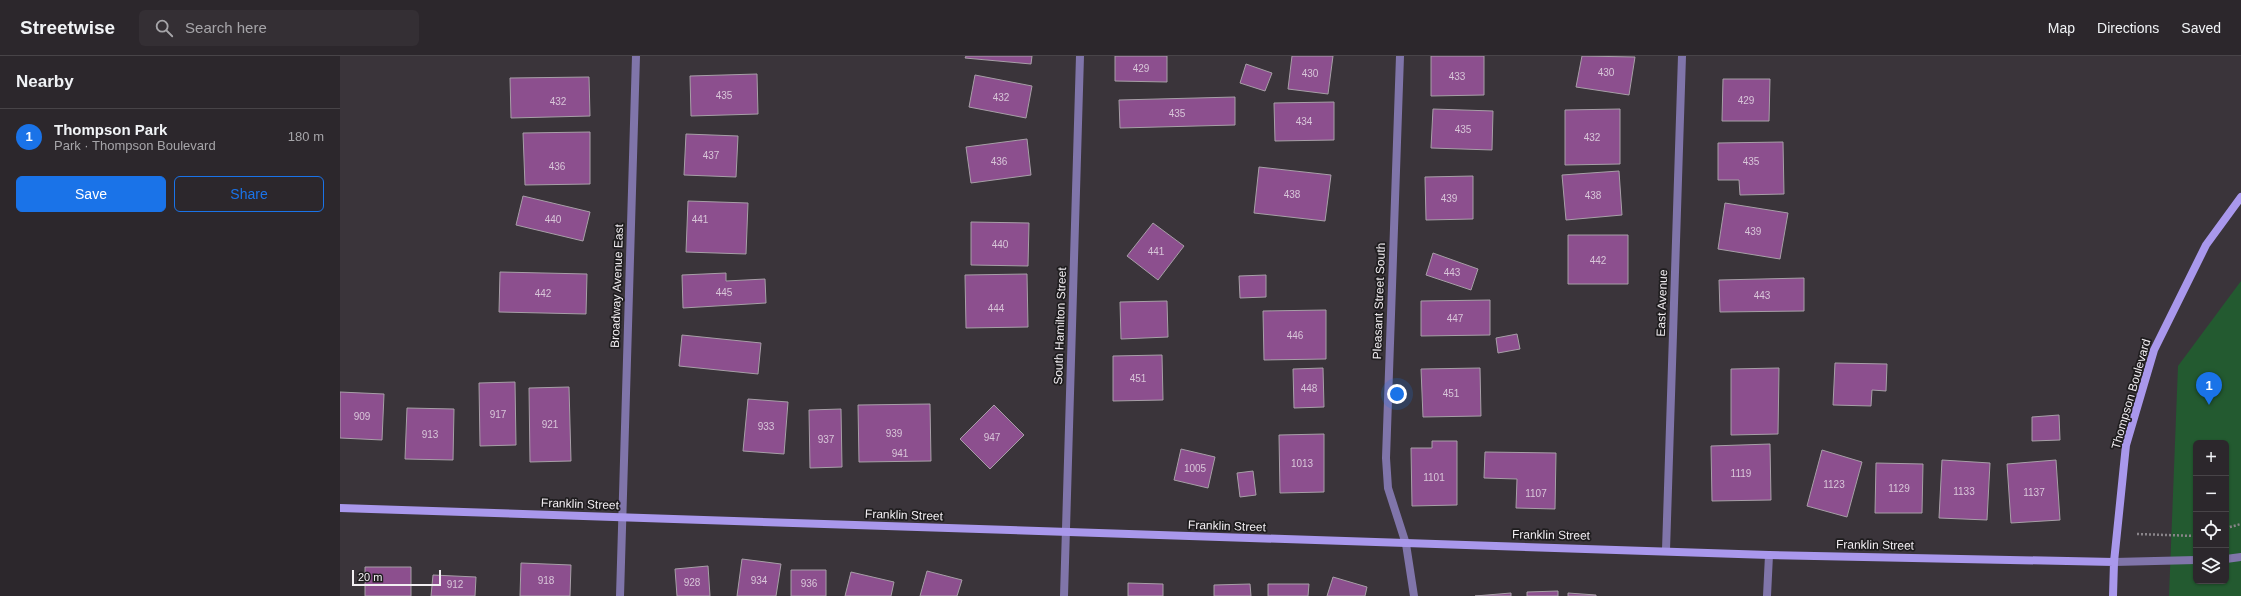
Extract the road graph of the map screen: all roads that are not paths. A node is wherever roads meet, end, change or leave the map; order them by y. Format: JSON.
{"nodes":[{"id":1,"x":636,"y":56,"type":"edge"},
{"id":2,"x":1080,"y":56,"type":"edge"},
{"id":3,"x":1400,"y":56,"type":"edge"},
{"id":4,"x":1682,"y":56,"type":"edge"},
{"id":5,"x":2241,"y":197,"type":"edge"},
{"id":6,"x":340,"y":508,"type":"edge"},
{"id":7,"x":623,"y":517,"type":"junction"},
{"id":8,"x":1066,"y":532,"type":"junction"},
{"id":9,"x":1406,"y":544,"type":"junction"},
{"id":10,"x":1666,"y":550,"type":"junction"},
{"id":11,"x":1768,"y":555,"type":"junction"},
{"id":12,"x":2241,"y":557,"type":"edge"},
{"id":13,"x":2229,"y":559,"type":"edge"},
{"id":14,"x":2193,"y":560,"type":"edge"},
{"id":15,"x":2114,"y":562,"type":"junction"},
{"id":16,"x":620,"y":596,"type":"edge"},
{"id":17,"x":1064,"y":596,"type":"edge"},
{"id":18,"x":1414,"y":596,"type":"edge"},
{"id":19,"x":1767,"y":596,"type":"edge"},
{"id":20,"x":2113,"y":596,"type":"edge"}],
"edges":[{"from":1,"to":7,"type":"street","name":"Broadway Avenue East"},
{"from":2,"to":8,"type":"street","name":"South Hamilton Street"},
{"from":3,"to":9,"type":"street","name":"Pleasant Street South"},
{"from":4,"to":10,"type":"street","name":"East Avenue"},
{"from":5,"to":15,"type":"street","name":"Thompson Boulevard"},
{"from":6,"to":7,"type":"street","name":"Franklin Street"},
{"from":7,"to":8,"type":"street","name":"Franklin Street"},
{"from":7,"to":16,"type":"street","name":"Broadway Avenue East"},
{"from":8,"to":9,"type":"street","name":"Franklin Street"},
{"from":8,"to":17,"type":"street","name":"South Hamilton Street"},
{"from":9,"to":10,"type":"street","name":"Franklin Street"},
{"from":9,"to":18,"type":"street","name":"Pleasant Street South"},
{"from":10,"to":11,"type":"street","name":"Franklin Street"},
{"from":11,"to":15,"type":"street","name":"Franklin Street"},
{"from":11,"to":19,"type":"street"},
{"from":12,"to":13,"type":"street"},
{"from":14,"to":15,"type":"street"},
{"from":15,"to":20,"type":"street","name":"Thompson Boulevard"}]}
